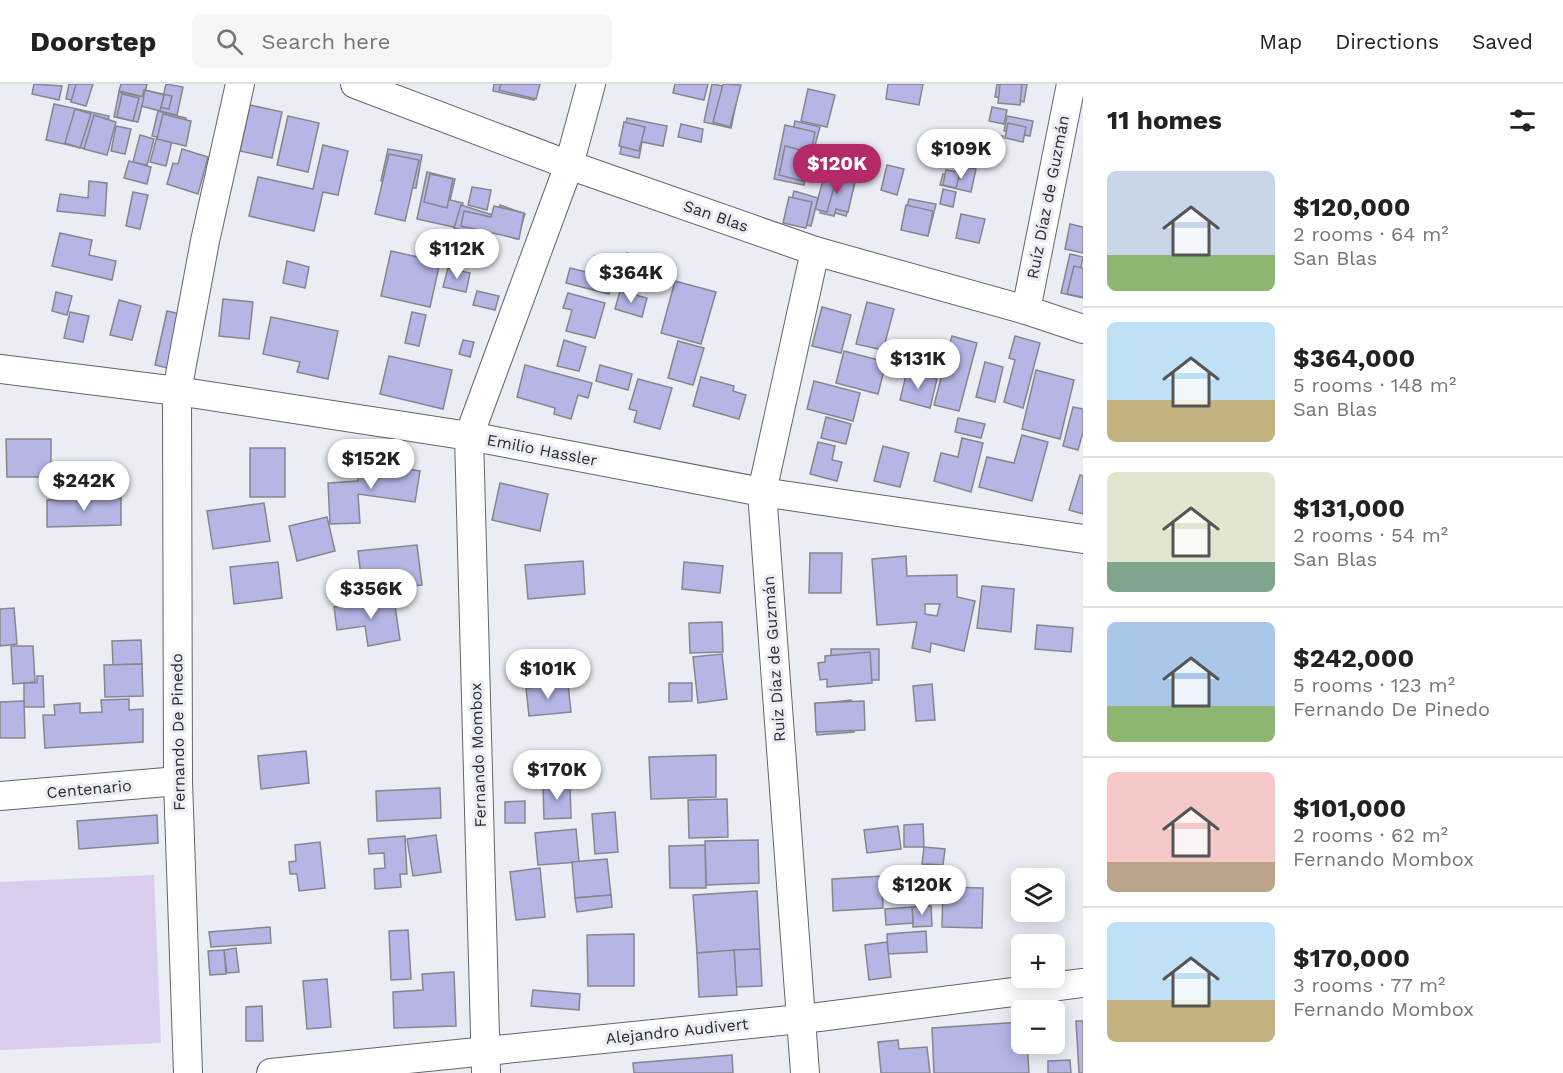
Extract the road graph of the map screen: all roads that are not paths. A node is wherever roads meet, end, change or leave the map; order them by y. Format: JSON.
{"nodes":[{"id":1,"x":240,"y":84,"type":"edge"},
{"id":2,"x":355,"y":84,"type":"edge"},
{"id":3,"x":591,"y":84,"type":"edge"},
{"id":4,"x":1071,"y":84,"type":"edge"},
{"id":5,"x":569,"y":165,"type":"junction"},
{"id":6,"x":815,"y":251,"type":"junction"},
{"id":7,"x":1026,"y":310,"type":"junction"},
{"id":8,"x":1083,"y":329,"type":"edge"},
{"id":9,"x":0,"y":369,"type":"edge"},
{"id":10,"x":177,"y":391,"type":"junction"},
{"id":11,"x":469,"y":436,"type":"junction"},
{"id":12,"x":762,"y":492,"type":"junction"},
{"id":13,"x":1083,"y":539,"type":"edge"},
{"id":14,"x":178,"y":782,"type":"junction"},
{"id":15,"x":0,"y":796,"type":"edge"},
{"id":16,"x":1083,"y":983,"type":"edge"},
{"id":17,"x":800,"y":1018,"type":"junction"},
{"id":18,"x":486,"y":1062,"type":"edge"},
{"id":19,"x":188,"y":1073,"type":"edge"},
{"id":20,"x":271,"y":1073,"type":"edge"},
{"id":21,"x":805,"y":1073,"type":"edge"}],
"edges":[{"from":1,"to":10,"type":"street","name":"Fernando De Pinedo"},
{"from":2,"to":5,"type":"street","name":"San Blas"},
{"from":3,"to":5,"type":"street"},
{"from":4,"to":7,"type":"street","name":"Ruíz Díaz de Guzmán"},
{"from":5,"to":6,"type":"street","name":"San Blas"},
{"from":5,"to":11,"type":"street"},
{"from":6,"to":7,"type":"street","name":"San Blas"},
{"from":6,"to":12,"type":"street","name":"Ruíz Díaz de Guzmán"},
{"from":7,"to":8,"type":"street","name":"San Blas"},
{"from":9,"to":10,"type":"street","name":"Emilio Hassler"},
{"from":10,"to":11,"type":"street","name":"Emilio Hassler"},
{"from":10,"to":14,"type":"street","name":"Fernando De Pinedo"},
{"from":11,"to":12,"type":"street","name":"Emilio Hassler"},
{"from":11,"to":18,"type":"street","name":"Fernando Mombox"},
{"from":12,"to":13,"type":"street","name":"Emilio Hassler"},
{"from":12,"to":17,"type":"street","name":"Ruíz Díaz de Guzmán"},
{"from":14,"to":15,"type":"street","name":"Centenario"},
{"from":14,"to":19,"type":"street","name":"Fernando De Pinedo"},
{"from":16,"to":17,"type":"street","name":"Alejandro Audivert"},
{"from":17,"to":18,"type":"street","name":"Alejandro Audivert"},
{"from":17,"to":21,"type":"street","name":"Ruíz Díaz de Guzmán"},
{"from":18,"to":20,"type":"street","name":"Alejandro Audivert"}]}
